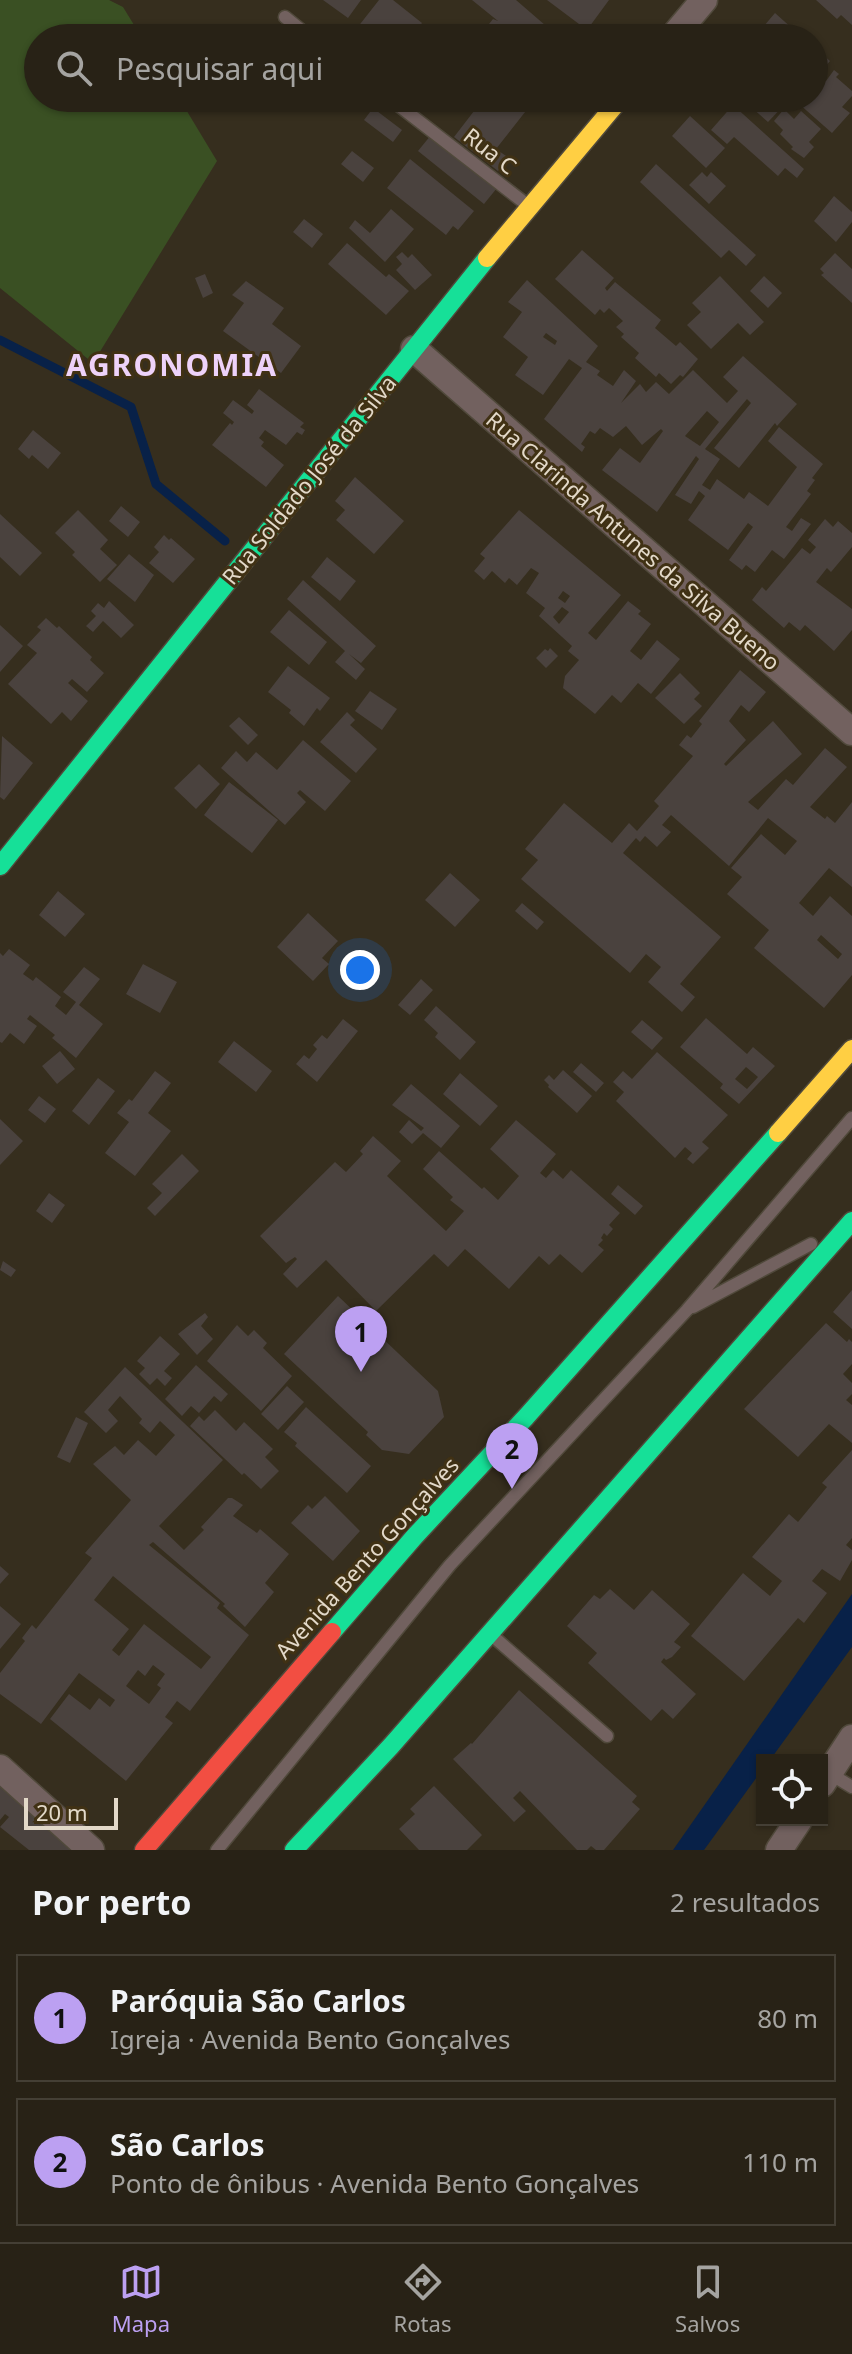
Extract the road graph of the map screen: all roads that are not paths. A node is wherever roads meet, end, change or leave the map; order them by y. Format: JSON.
{"nodes":[{"id":1,"x":704,"y":0,"type":"edge"},
{"id":2,"x":285,"y":17,"type":"dead end"},
{"id":3,"x":294,"y":24,"type":"edge"},
{"id":4,"x":684,"y":24,"type":"edge"},
{"id":5,"x":407,"y":112,"type":"edge"},
{"id":6,"x":609,"y":112,"type":"edge"},
{"id":7,"x":529,"y":206,"type":"junction"},
{"id":8,"x":414,"y":349,"type":"junction"},
{"id":9,"x":852,"y":732,"type":"edge"},
{"id":10,"x":0,"y":866,"type":"edge"},
{"id":11,"x":852,"y":1049,"type":"edge"},
{"id":12,"x":852,"y":1118,"type":"edge"},
{"id":13,"x":851,"y":1222,"type":"edge"},
{"id":14,"x":687,"y":1310,"type":"junction"},
{"id":15,"x":490,"y":1633,"type":"junction"},
{"id":16,"x":607,"y":1736,"type":"dead end"},
{"id":17,"x":852,"y":1738,"type":"edge"},
{"id":18,"x":0,"y":1768,"type":"edge"},
{"id":19,"x":828,"y":1775,"type":"edge"},
{"id":20,"x":828,"y":1779,"type":"edge"},
{"id":21,"x":852,"y":1787,"type":"edge"},
{"id":22,"x":795,"y":1826,"type":"edge"},
{"id":23,"x":91,"y":1850,"type":"edge"},
{"id":24,"x":144,"y":1850,"type":"edge"},
{"id":25,"x":217,"y":1850,"type":"edge"},
{"id":26,"x":294,"y":1850,"type":"edge"},
{"id":27,"x":779,"y":1850,"type":"edge"}],
"edges":[{"from":1,"to":4,"type":"street"},
{"from":2,"to":3,"type":"lane"},
{"from":5,"to":7,"type":"lane","name":"Rua C"},
{"from":6,"to":7,"type":"main road","name":"Rua Soldado José da Silva"},
{"from":7,"to":8,"type":"main road","name":"Rua Soldado José da Silva"},
{"from":8,"to":9,"type":"street","name":"Rua Clarinda Antunes da Silva Bueno"},
{"from":8,"to":10,"type":"main road","name":"Rua Soldado José da Silva"},
{"from":11,"to":24,"type":"main road","name":"Avenida Bento Gonçalves"},
{"from":12,"to":14,"type":"lane"},
{"from":13,"to":14,"type":"lane"},
{"from":13,"to":15,"type":"main road"},
{"from":14,"to":25,"type":"lane"},
{"from":15,"to":16,"type":"lane"},
{"from":15,"to":26,"type":"main road"},
{"from":17,"to":19,"type":"street"},
{"from":18,"to":23,"type":"street"},
{"from":20,"to":21,"type":"lane"},
{"from":22,"to":27,"type":"street"}]}
